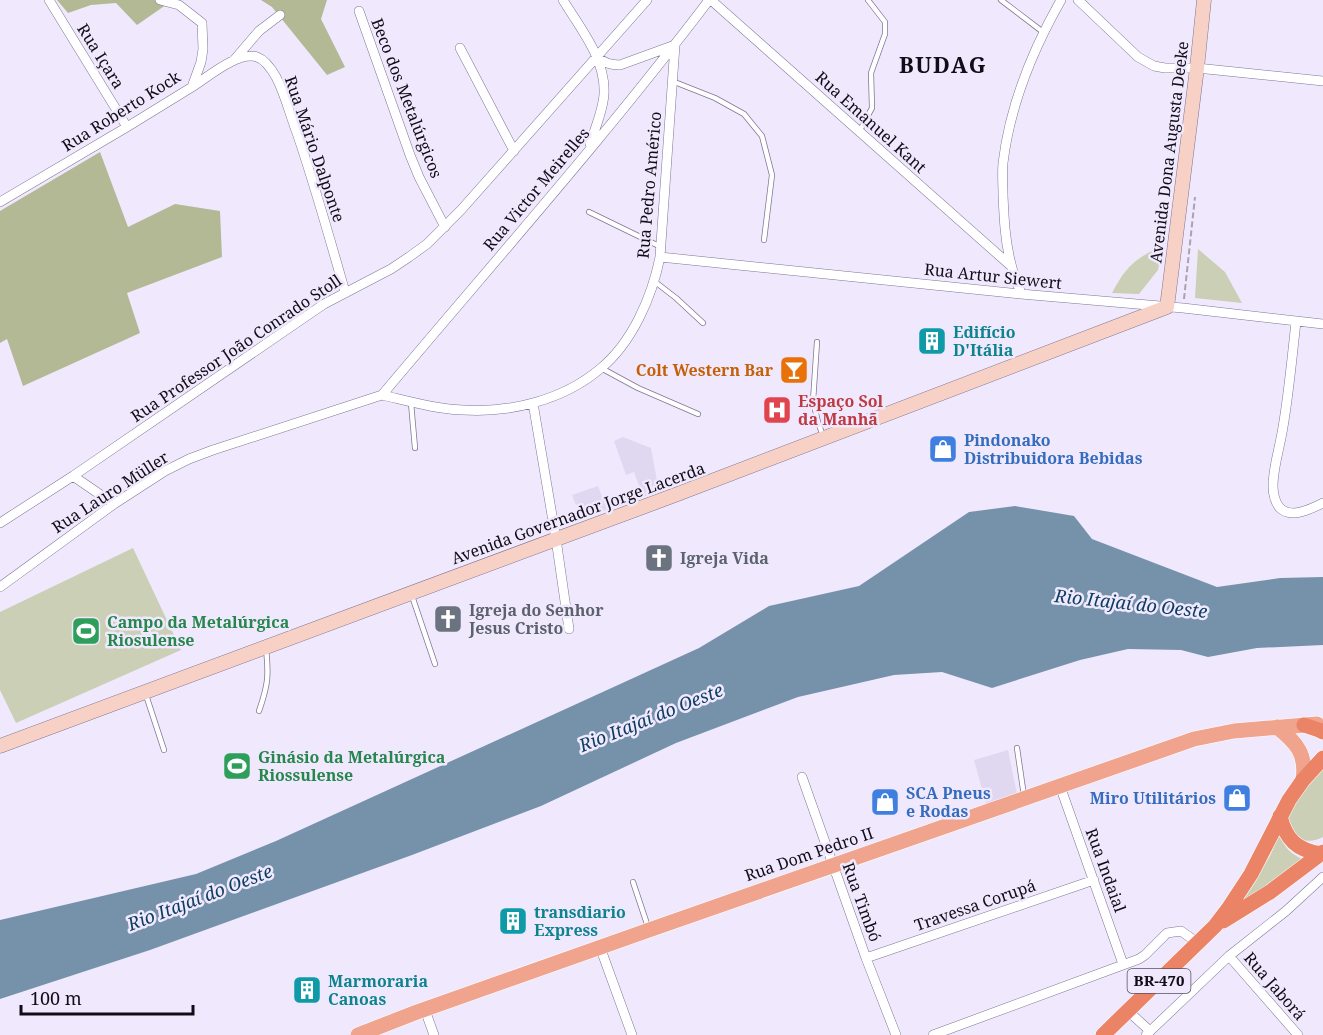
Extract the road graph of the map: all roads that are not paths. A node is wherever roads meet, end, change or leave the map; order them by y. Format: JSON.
{"nodes":[{"id":1,"x":49,"y":0,"type":"edge"},
{"id":2,"x":160,"y":0,"type":"edge"},
{"id":3,"x":563,"y":0,"type":"edge"},
{"id":4,"x":647,"y":0,"type":"edge"},
{"id":5,"x":710,"y":0,"type":"edge"},
{"id":6,"x":868,"y":0,"type":"edge"},
{"id":7,"x":1001,"y":0,"type":"edge"},
{"id":8,"x":1060,"y":0,"type":"edge"},
{"id":9,"x":1078,"y":0,"type":"edge"},
{"id":10,"x":1204,"y":0,"type":"edge"},
{"id":11,"x":359,"y":11,"type":"dead end"},
{"id":12,"x":280,"y":15,"type":"dead end"},
{"id":13,"x":1043,"y":32,"type":"junction"},
{"id":14,"x":675,"y":45,"type":"junction"},
{"id":15,"x":459,"y":48,"type":"dead end"},
{"id":16,"x":597,"y":57,"type":"junction"},
{"id":17,"x":235,"y":59,"type":"junction"},
{"id":18,"x":620,"y":65,"type":"junction"},
{"id":19,"x":1197,"y":68,"type":"junction"},
{"id":20,"x":604,"y":81,"type":"junction"},
{"id":21,"x":672,"y":81,"type":"junction"},
{"id":22,"x":1323,"y":81,"type":"edge"},
{"id":23,"x":192,"y":87,"type":"junction"},
{"id":24,"x":127,"y":128,"type":"junction"},
{"id":25,"x":860,"y":132,"type":"junction"},
{"id":26,"x":589,"y":150,"type":"junction"},
{"id":27,"x":514,"y":151,"type":"junction"},
{"id":28,"x":0,"y":202,"type":"edge"},
{"id":29,"x":589,"y":212,"type":"dead end"},
{"id":30,"x":445,"y":227,"type":"junction"},
{"id":31,"x":764,"y":240,"type":"dead end"},
{"id":32,"x":661,"y":247,"type":"junction"},
{"id":33,"x":660,"y":257,"type":"junction"},
{"id":34,"x":1011,"y":266,"type":"junction"},
{"id":35,"x":654,"y":281,"type":"junction"},
{"id":36,"x":345,"y":292,"type":"junction"},
{"id":37,"x":1021,"y":294,"type":"junction"},
{"id":38,"x":1167,"y":307,"type":"junction"},
{"id":39,"x":1296,"y":322,"type":"junction"},
{"id":40,"x":703,"y":323,"type":"dead end"},
{"id":41,"x":1323,"y":324,"type":"edge"},
{"id":42,"x":817,"y":342,"type":"dead end"},
{"id":43,"x":602,"y":368,"type":"junction"},
{"id":44,"x":382,"y":395,"type":"junction"},
{"id":45,"x":411,"y":401,"type":"junction"},
{"id":46,"x":533,"y":403,"type":"junction"},
{"id":47,"x":698,"y":414,"type":"dead end"},
{"id":48,"x":824,"y":438,"type":"junction"},
{"id":49,"x":415,"y":448,"type":"dead end"},
{"id":50,"x":73,"y":476,"type":"junction"},
{"id":51,"x":1323,"y":503,"type":"edge"},
{"id":52,"x":114,"y":504,"type":"junction"},
{"id":53,"x":0,"y":523,"type":"edge"},
{"id":54,"x":556,"y":539,"type":"junction"},
{"id":55,"x":0,"y":586,"type":"edge"},
{"id":56,"x":411,"y":593,"type":"junction"},
{"id":57,"x":568,"y":629,"type":"dead end"},
{"id":58,"x":266,"y":647,"type":"junction"},
{"id":59,"x":435,"y":664,"type":"dead end"},
{"id":60,"x":145,"y":692,"type":"junction"},
{"id":61,"x":259,"y":711,"type":"dead end"},
{"id":62,"x":1323,"y":724,"type":"edge"},
{"id":63,"x":1304,"y":725,"type":"junction"},
{"id":64,"x":1277,"y":727,"type":"junction"},
{"id":65,"x":1323,"y":732,"type":"edge"},
{"id":66,"x":0,"y":746,"type":"edge"},
{"id":67,"x":1017,"y":748,"type":"dead end"},
{"id":68,"x":164,"y":750,"type":"dead end"},
{"id":69,"x":1320,"y":763,"type":"edge"},
{"id":70,"x":802,"y":777,"type":"dead end"},
{"id":71,"x":1303,"y":780,"type":"junction"},
{"id":72,"x":1060,"y":786,"type":"junction"},
{"id":73,"x":1024,"y":799,"type":"junction"},
{"id":74,"x":1280,"y":816,"type":"junction"},
{"id":75,"x":1322,"y":853,"type":"edge"},
{"id":76,"x":832,"y":865,"type":"junction"},
{"id":77,"x":1323,"y":877,"type":"edge"},
{"id":78,"x":1094,"y":880,"type":"junction"},
{"id":79,"x":633,"y":882,"type":"dead end"},
{"id":80,"x":1215,"y":926,"type":"junction"},
{"id":81,"x":649,"y":930,"type":"junction"},
{"id":82,"x":1198,"y":943,"type":"junction"},
{"id":83,"x":600,"y":947,"type":"junction"},
{"id":84,"x":1229,"y":956,"type":"junction"},
{"id":85,"x":866,"y":958,"type":"junction"},
{"id":86,"x":1123,"y":964,"type":"junction"},
{"id":87,"x":425,"y":1010,"type":"junction"},
{"id":88,"x":1128,"y":1011,"type":"junction"},
{"id":89,"x":1150,"y":1034,"type":"edge"},
{"id":90,"x":358,"y":1035,"type":"edge"},
{"id":91,"x":434,"y":1035,"type":"edge"},
{"id":92,"x":632,"y":1035,"type":"edge"},
{"id":93,"x":896,"y":1035,"type":"edge"},
{"id":94,"x":933,"y":1035,"type":"edge"},
{"id":95,"x":1103,"y":1035,"type":"edge"},
{"id":96,"x":1298,"y":1035,"type":"edge"}],
"edges":[{"from":1,"to":24,"type":"street","name":"Rua Içara"},
{"from":2,"to":23,"type":"street","name":"Rua Roberto Kock"},
{"from":3,"to":16,"type":"street"},
{"from":4,"to":16,"type":"street","name":"Rua Professor João Conrado Stoll"},
{"from":5,"to":14,"type":"street","name":"Rua Victor Meirelles"},
{"from":5,"to":25,"type":"street","name":"Rua Emanuel Kant"},
{"from":6,"to":25,"type":"lane"},
{"from":7,"to":13,"type":"lane"},
{"from":8,"to":13,"type":"street"},
{"from":9,"to":19,"type":"street"},
{"from":10,"to":19,"type":"main road","name":"Avenida Dona Augusta Deeke"},
{"from":11,"to":30,"type":"street","name":"Beco dos Metalúrgicos"},
{"from":12,"to":17,"type":"street"},
{"from":13,"to":34,"type":"street"},
{"from":14,"to":18,"type":"street"},
{"from":14,"to":21,"type":"street","name":"Rua Pedro Américo"},
{"from":14,"to":26,"type":"street","name":"Rua Victor Meirelles"},
{"from":15,"to":27,"type":"street"},
{"from":16,"to":18,"type":"street"},
{"from":16,"to":20,"type":"street"},
{"from":16,"to":27,"type":"street","name":"Rua Professor João Conrado Stoll"},
{"from":17,"to":23,"type":"street"},
{"from":17,"to":36,"type":"street","name":"Rua Mário Dalponte"},
{"from":18,"to":20,"type":"street"},
{"from":19,"to":22,"type":"street"},
{"from":19,"to":38,"type":"main road","name":"Avenida Dona Augusta Deeke"},
{"from":20,"to":26,"type":"street"},
{"from":21,"to":31,"type":"lane"},
{"from":21,"to":32,"type":"street","name":"Rua Pedro Américo"},
{"from":23,"to":24,"type":"street","name":"Rua Roberto Kock"},
{"from":24,"to":28,"type":"street","name":"Rua Roberto Kock"},
{"from":25,"to":34,"type":"street","name":"Rua Emanuel Kant"},
{"from":26,"to":44,"type":"street","name":"Rua Victor Meirelles"},
{"from":27,"to":30,"type":"street","name":"Rua Professor João Conrado Stoll"},
{"from":29,"to":32,"type":"lane"},
{"from":30,"to":36,"type":"street","name":"Rua Professor João Conrado Stoll"},
{"from":32,"to":33,"type":"street","name":"Rua Pedro Américo"},
{"from":33,"to":35,"type":"street","name":"Rua Pedro Américo"},
{"from":33,"to":37,"type":"street","name":"Rua Artur Siewert"},
{"from":34,"to":37,"type":"street"},
{"from":35,"to":40,"type":"lane"},
{"from":35,"to":43,"type":"street","name":"Rua Pedro Américo"},
{"from":36,"to":50,"type":"street","name":"Rua Professor João Conrado Stoll"},
{"from":37,"to":38,"type":"street","name":"Rua Artur Siewert"},
{"from":38,"to":39,"type":"street","name":"Rua Artur Siewert"},
{"from":38,"to":48,"type":"main road","name":"Avenida Governador Jorge Lacerda"},
{"from":39,"to":41,"type":"street","name":"Rua Artur Siewert"},
{"from":39,"to":51,"type":"street"},
{"from":42,"to":48,"type":"lane"},
{"from":43,"to":46,"type":"street","name":"Rua Pedro Américo"},
{"from":43,"to":47,"type":"lane"},
{"from":44,"to":45,"type":"street","name":"Rua Pedro Américo"},
{"from":44,"to":52,"type":"street","name":"Rua Lauro Müller"},
{"from":45,"to":46,"type":"street","name":"Rua Pedro Américo"},
{"from":45,"to":49,"type":"lane"},
{"from":46,"to":54,"type":"street"},
{"from":48,"to":54,"type":"main road","name":"Avenida Governador Jorge Lacerda"},
{"from":50,"to":52,"type":"street"},
{"from":50,"to":53,"type":"street","name":"Rua Professor João Conrado Stoll"},
{"from":52,"to":55,"type":"street","name":"Rua Lauro Müller"},
{"from":54,"to":56,"type":"main road","name":"Avenida Governador Jorge Lacerda"},
{"from":54,"to":57,"type":"street"},
{"from":56,"to":58,"type":"main road","name":"Avenida Governador Jorge Lacerda"},
{"from":56,"to":59,"type":"lane"},
{"from":58,"to":60,"type":"main road","name":"Avenida Governador Jorge Lacerda"},
{"from":58,"to":61,"type":"lane"},
{"from":60,"to":66,"type":"main road","name":"Avenida Governador Jorge Lacerda"},
{"from":60,"to":68,"type":"lane"},
{"from":62,"to":63,"type":"main road","name":"Rua Dom Pedro II"},
{"from":63,"to":64,"type":"main road","name":"Rua Dom Pedro II"},
{"from":63,"to":65,"type":"highway"},
{"from":64,"to":71,"type":"main road"},
{"from":64,"to":72,"type":"main road","name":"Rua Dom Pedro II"},
{"from":67,"to":73,"type":"lane"},
{"from":69,"to":71,"type":"highway","number":"BR-470"},
{"from":70,"to":76,"type":"street","name":"Rua Timbó"},
{"from":71,"to":74,"type":"highway","number":"BR-470"},
{"from":72,"to":73,"type":"main road","name":"Rua Dom Pedro II"},
{"from":72,"to":78,"type":"street","name":"Rua Indaial"},
{"from":73,"to":76,"type":"main road","name":"Rua Dom Pedro II"},
{"from":74,"to":75,"type":"highway"},
{"from":74,"to":80,"type":"highway","number":"BR-470"},
{"from":75,"to":80,"type":"highway","number":"BR-470"},
{"from":76,"to":81,"type":"main road","name":"Rua Dom Pedro II"},
{"from":76,"to":85,"type":"street","name":"Rua Timbó"},
{"from":77,"to":84,"type":"street"},
{"from":78,"to":85,"type":"street","name":"Travessa Corupá"},
{"from":78,"to":86,"type":"street","name":"Rua Indaial"},
{"from":79,"to":81,"type":"lane"},
{"from":80,"to":82,"type":"highway","number":"BR-470"},
{"from":81,"to":83,"type":"main road","name":"Rua Dom Pedro II"},
{"from":82,"to":86,"type":"street"},
{"from":82,"to":88,"type":"highway","number":"BR-470"},
{"from":83,"to":87,"type":"main road","name":"Rua Dom Pedro II"},
{"from":83,"to":92,"type":"street"},
{"from":84,"to":89,"type":"street"},
{"from":84,"to":96,"type":"street","name":"Rua Jaborá"},
{"from":85,"to":93,"type":"street","name":"Rua Timbó"},
{"from":86,"to":94,"type":"street"},
{"from":87,"to":90,"type":"main road","name":"Rua Dom Pedro II"},
{"from":87,"to":91,"type":"street"},
{"from":88,"to":89,"type":"street"},
{"from":88,"to":95,"type":"highway","number":"BR-470"}]}
